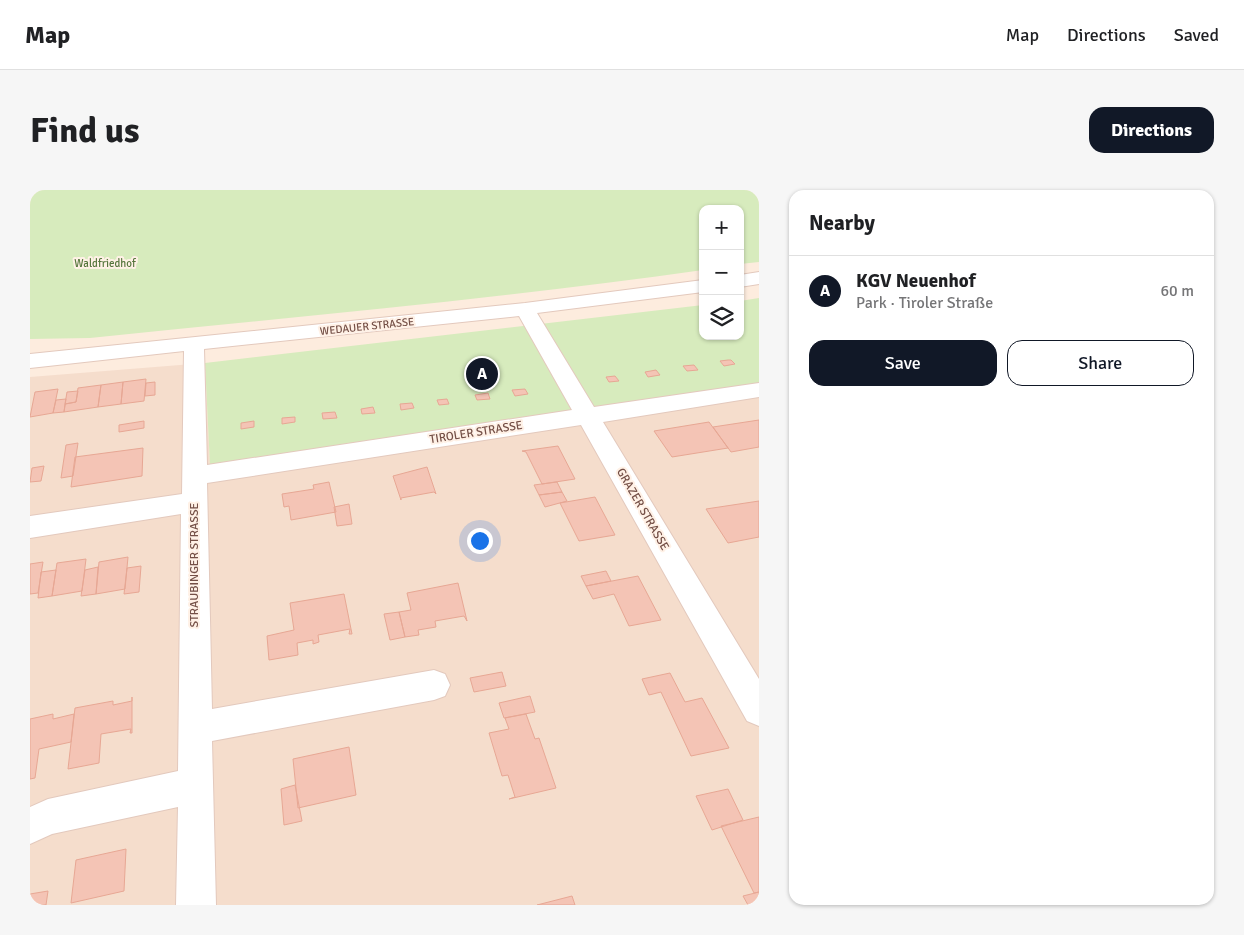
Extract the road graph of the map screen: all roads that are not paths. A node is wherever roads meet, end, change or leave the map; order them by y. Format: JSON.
{"nodes":[{"id":1,"x":759,"y":278,"type":"edge"},
{"id":2,"x":744,"y":280,"type":"edge"},
{"id":3,"x":699,"y":287,"type":"edge"},
{"id":4,"x":525,"y":309,"type":"junction"},
{"id":5,"x":194,"y":345,"type":"junction"},
{"id":6,"x":30,"y":361,"type":"edge"},
{"id":7,"x":759,"y":390,"type":"edge"},
{"id":8,"x":588,"y":415,"type":"junction"},
{"id":9,"x":194,"y":489,"type":"junction"},
{"id":10,"x":30,"y":527,"type":"edge"},
{"id":11,"x":434,"y":684,"type":"dead end"},
{"id":12,"x":759,"y":710,"type":"edge"},
{"id":13,"x":195,"y":728,"type":"junction"},
{"id":14,"x":195,"y":785,"type":"junction"},
{"id":15,"x":30,"y":826,"type":"edge"},
{"id":16,"x":196,"y":905,"type":"edge"}],
"edges":[{"from":1,"to":2,"type":"street"},
{"from":3,"to":4,"type":"street","name":"WEDAUER STRASSE"},
{"from":4,"to":5,"type":"street","name":"WEDAUER STRASSE"},
{"from":4,"to":8,"type":"street","name":"GRAZER STRASSE"},
{"from":5,"to":6,"type":"street","name":"WEDAUER STRASSE"},
{"from":5,"to":9,"type":"street","name":"STRAUBINGER STRASSE"},
{"from":7,"to":8,"type":"street","name":"TIROLER STRASSE"},
{"from":8,"to":9,"type":"street","name":"TIROLER STRASSE"},
{"from":8,"to":12,"type":"street","name":"GRAZER STRASSE"},
{"from":9,"to":10,"type":"street","name":"TIROLER STRASSE"},
{"from":9,"to":13,"type":"street","name":"STRAUBINGER STRASSE"},
{"from":11,"to":13,"type":"street"},
{"from":13,"to":14,"type":"street","name":"STRAUBINGER STRASSE"},
{"from":14,"to":15,"type":"street"},
{"from":14,"to":16,"type":"street","name":"STRAUBINGER STRASSE"}]}
